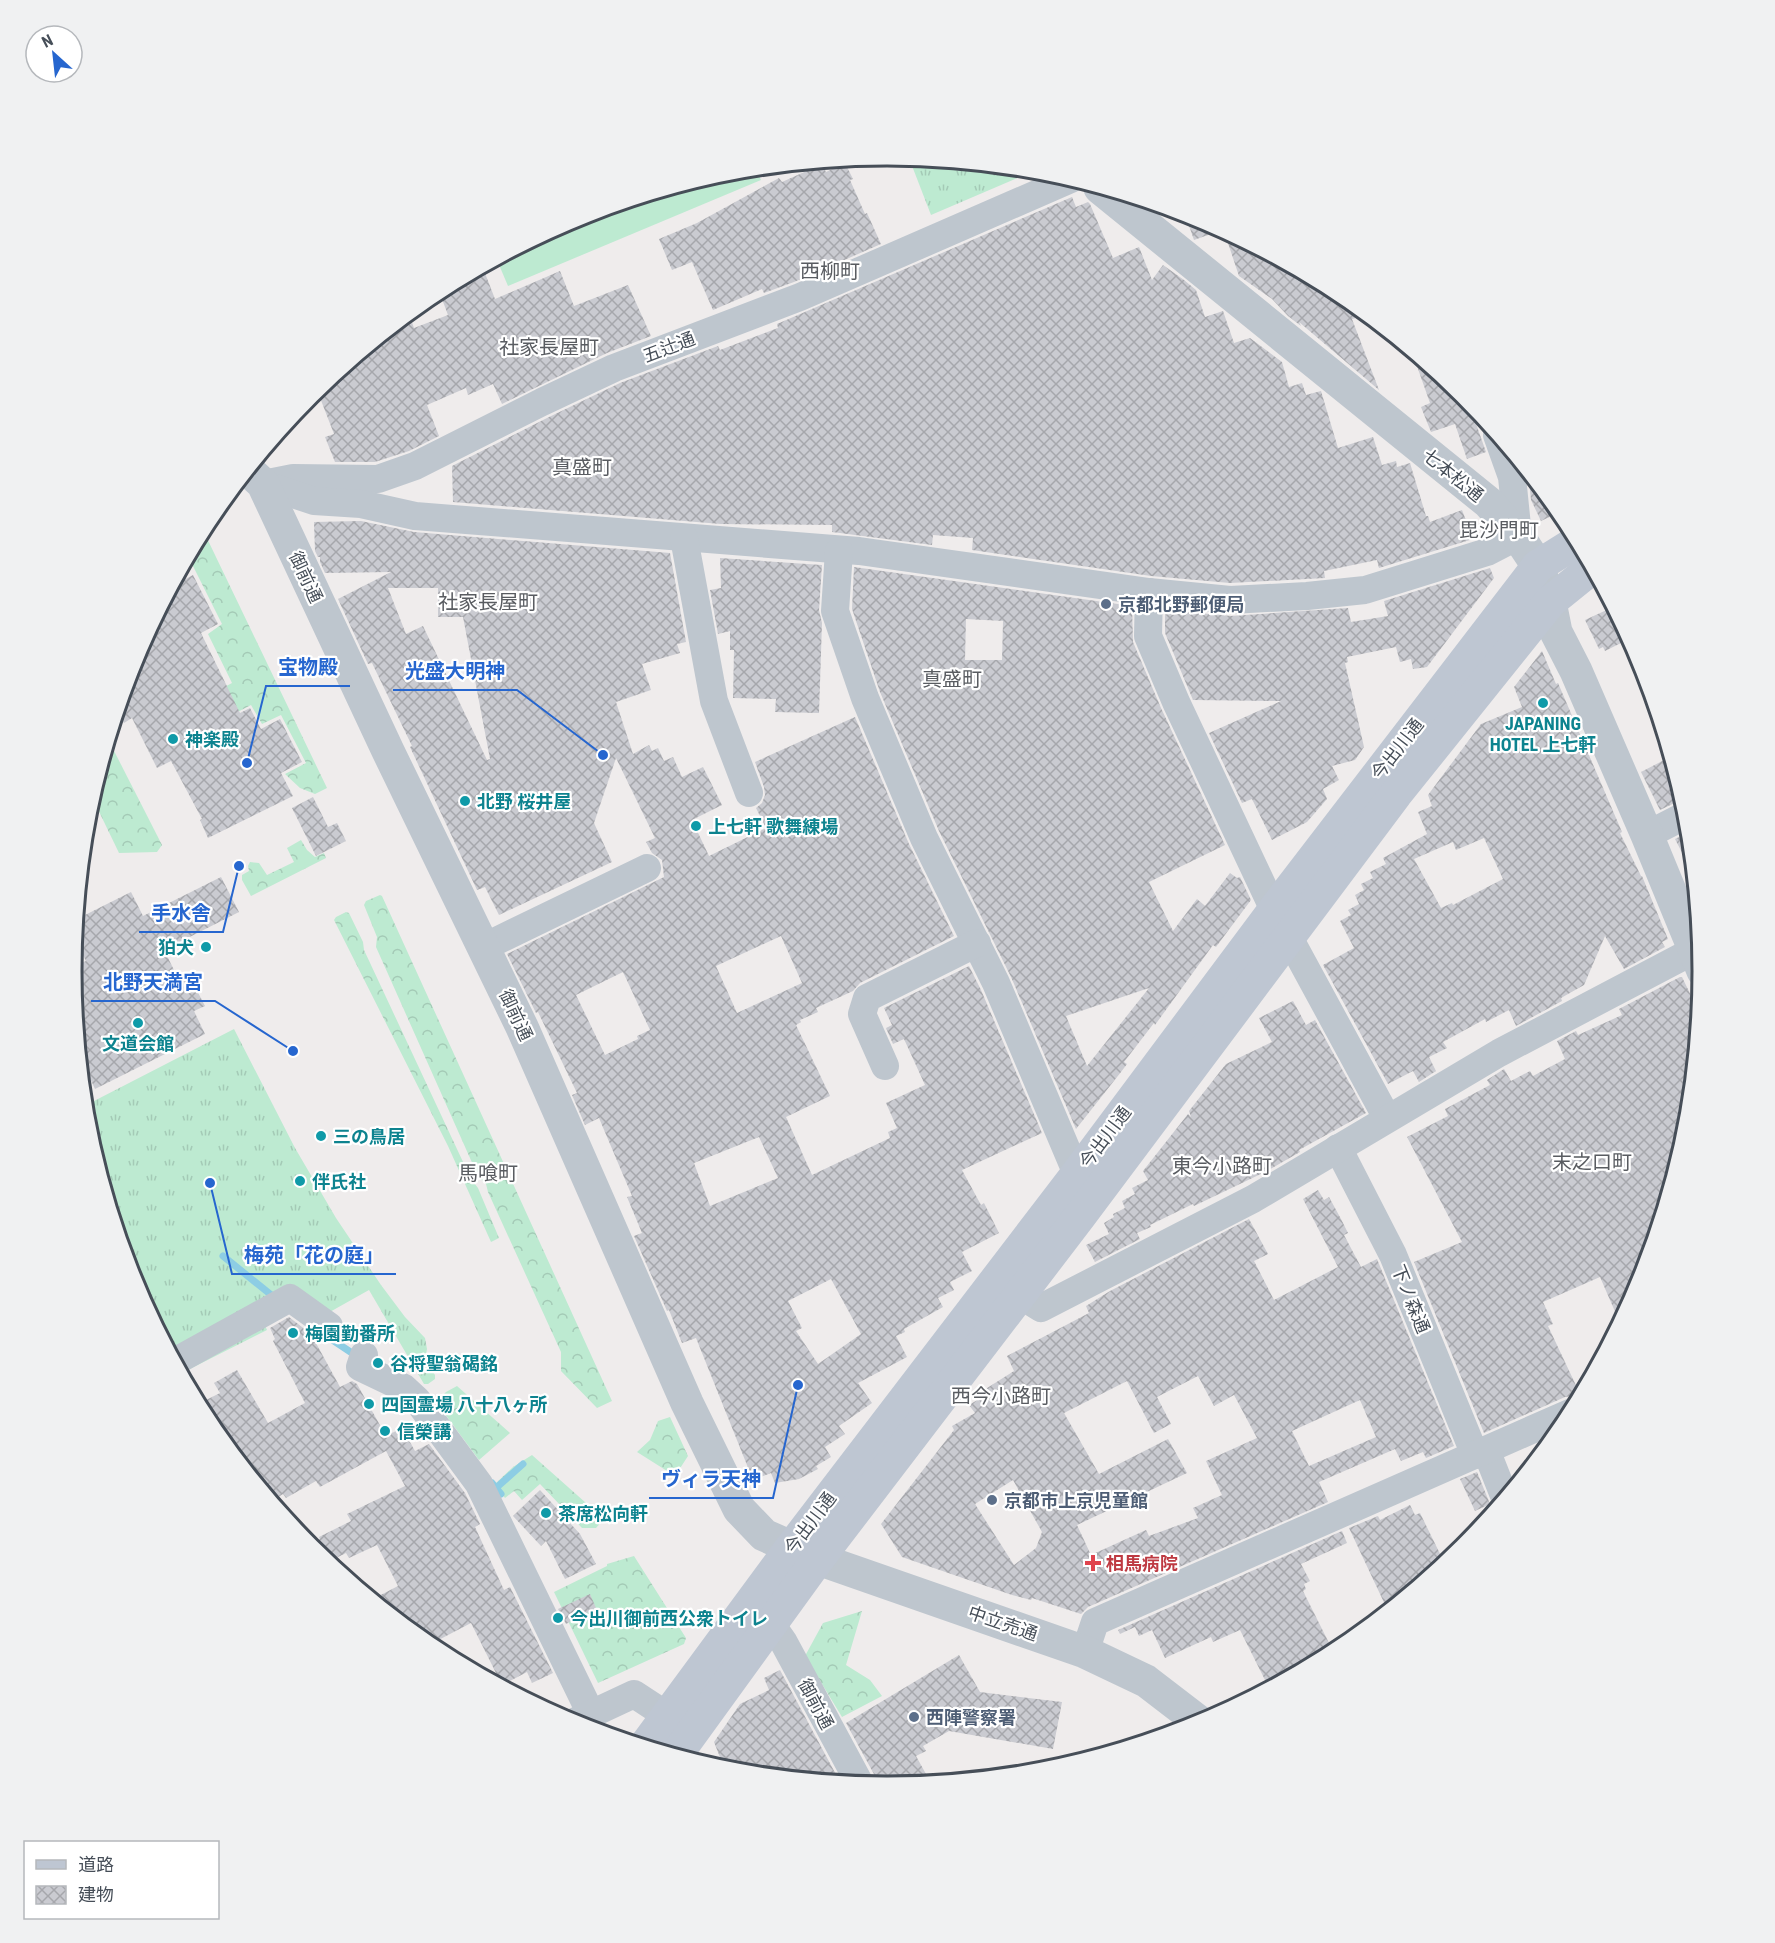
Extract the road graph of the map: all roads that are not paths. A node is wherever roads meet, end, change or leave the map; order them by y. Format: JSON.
{"nodes":[{"id":1,"x":1057,"y":185,"type":"edge"},
{"id":2,"x":1114,"y":199,"type":"edge"},
{"id":3,"x":1504,"y":454,"type":"edge"},
{"id":4,"x":415,"y":466,"type":"junction"},
{"id":5,"x":257,"y":471,"type":"edge"},
{"id":6,"x":415,"y":516,"type":"junction"},
{"id":7,"x":1518,"y":536,"type":"junction"},
{"id":8,"x":684,"y":538,"type":"junction"},
{"id":9,"x":1570,"y":546,"type":"edge"},
{"id":10,"x":838,"y":551,"type":"junction"},
{"id":11,"x":1538,"y":566,"type":"junction"},
{"id":12,"x":1587,"y":572,"type":"edge"},
{"id":13,"x":1149,"y":592,"type":"junction"},
{"id":14,"x":1550,"y":602,"type":"junction"},
{"id":15,"x":749,"y":793,"type":"dead end"},
{"id":16,"x":1678,"y":819,"type":"edge"},
{"id":17,"x":1647,"y":835,"type":"junction"},
{"id":18,"x":647,"y":867,"type":"dead end"},
{"id":19,"x":1281,"y":923,"type":"junction"},
{"id":20,"x":977,"y":943,"type":"junction"},
{"id":21,"x":1691,"y":945,"type":"edge"},
{"id":22,"x":484,"y":947,"type":"junction"},
{"id":23,"x":1692,"y":964,"type":"edge"},
{"id":24,"x":885,"y":1066,"type":"dead end"},
{"id":25,"x":1387,"y":1118,"type":"junction"},
{"id":26,"x":1338,"y":1148,"type":"junction"},
{"id":27,"x":1077,"y":1174,"type":"junction"},
{"id":28,"x":1007,"y":1288,"type":"junction"},
{"id":29,"x":329,"y":1326,"type":"dead end"},
{"id":30,"x":364,"y":1356,"type":"dead end"},
{"id":31,"x":182,"y":1358,"type":"edge"},
{"id":32,"x":1557,"y":1419,"type":"edge"},
{"id":33,"x":1480,"y":1453,"type":"junction"},
{"id":34,"x":1501,"y":1492,"type":"edge"},
{"id":35,"x":805,"y":1554,"type":"junction"},
{"id":36,"x":771,"y":1624,"type":"junction"},
{"id":37,"x":1085,"y":1652,"type":"junction"},
{"id":38,"x":580,"y":1715,"type":"edge"},
{"id":39,"x":666,"y":1715,"type":"junction"},
{"id":40,"x":1192,"y":1716,"type":"edge"},
{"id":41,"x":584,"y":1717,"type":"edge"},
{"id":42,"x":649,"y":1740,"type":"edge"},
{"id":43,"x":680,"y":1749,"type":"edge"},
{"id":44,"x":855,"y":1775,"type":"edge"}],
"edges":[{"from":1,"to":4,"type":"street","name":"五辻通"},
{"from":2,"to":7,"type":"street","name":"七本松通"},
{"from":3,"to":7,"type":"street"},
{"from":4,"to":5,"type":"street","name":"五辻通"},
{"from":4,"to":6,"type":"street"},
{"from":5,"to":6,"type":"street"},
{"from":5,"to":22,"type":"street","name":"御前通"},
{"from":6,"to":8,"type":"street"},
{"from":7,"to":11,"type":"street","name":"七本松通"},
{"from":7,"to":13,"type":"street"},
{"from":8,"to":10,"type":"street"},
{"from":8,"to":15,"type":"street"},
{"from":9,"to":11,"type":"main road","name":"今出川通"},
{"from":10,"to":13,"type":"street"},
{"from":10,"to":20,"type":"street"},
{"from":11,"to":14,"type":"street","name":"七本松通"},
{"from":11,"to":19,"type":"main road","name":"今出川通"},
{"from":12,"to":14,"type":"main road","name":"今出川通"},
{"from":13,"to":19,"type":"street"},
{"from":14,"to":17,"type":"street","name":"七本松通"},
{"from":14,"to":19,"type":"main road","name":"今出川通"},
{"from":16,"to":17,"type":"street"},
{"from":17,"to":21,"type":"street","name":"七本松通"},
{"from":18,"to":22,"type":"street"},
{"from":19,"to":25,"type":"street"},
{"from":19,"to":27,"type":"main road","name":"今出川通"},
{"from":19,"to":28,"type":"main road","name":"今出川通"},
{"from":20,"to":24,"type":"street"},
{"from":20,"to":27,"type":"street"},
{"from":22,"to":35,"type":"street","name":"御前通"},
{"from":23,"to":25,"type":"street"},
{"from":25,"to":26,"type":"street"},
{"from":26,"to":28,"type":"street"},
{"from":26,"to":33,"type":"street","name":"下ノ森通"},
{"from":27,"to":28,"type":"main road","name":"今出川通"},
{"from":28,"to":35,"type":"main road","name":"今出川通"},
{"from":29,"to":31,"type":"street"},
{"from":30,"to":38,"type":"street"},
{"from":32,"to":33,"type":"street"},
{"from":33,"to":34,"type":"street","name":"下ノ森通"},
{"from":33,"to":37,"type":"street"},
{"from":35,"to":36,"type":"main road","name":"今出川通"},
{"from":35,"to":37,"type":"street","name":"中立売通"},
{"from":35,"to":39,"type":"main road","name":"今出川通"},
{"from":36,"to":43,"type":"main road","name":"今出川通"},
{"from":36,"to":44,"type":"street","name":"御前通"},
{"from":37,"to":40,"type":"street","name":"中立売通"},
{"from":39,"to":41,"type":"street"},
{"from":39,"to":42,"type":"main road","name":"今出川通"}]}
